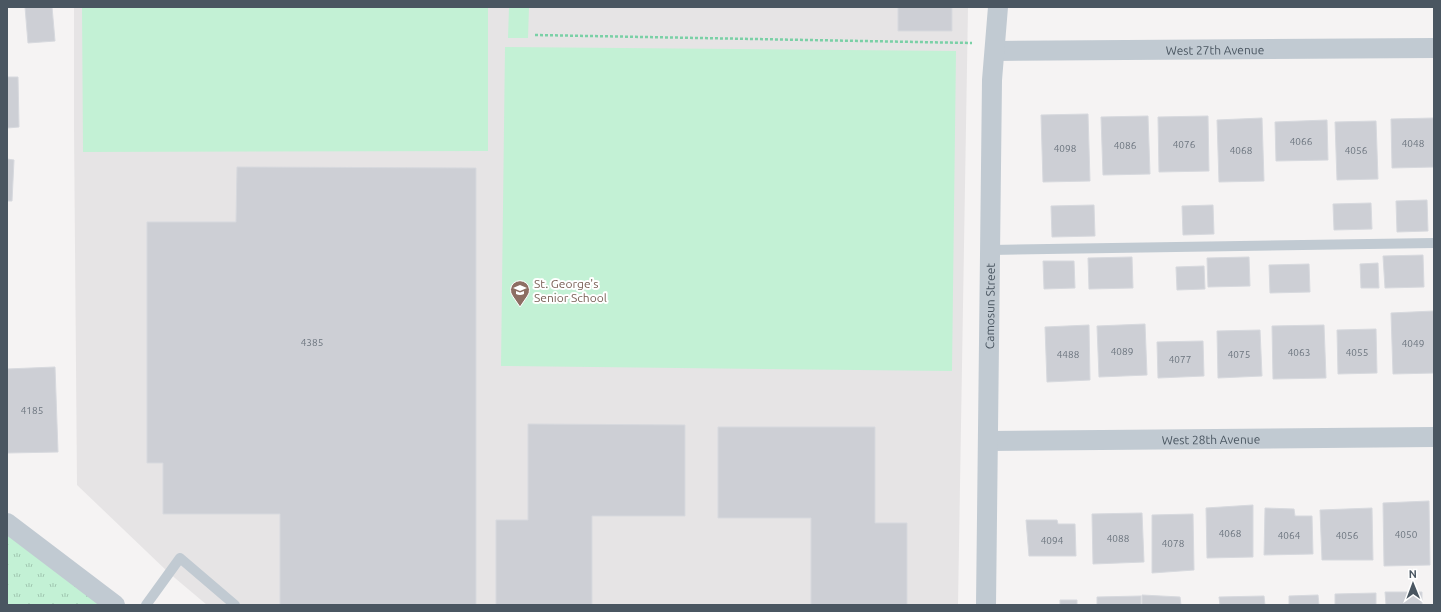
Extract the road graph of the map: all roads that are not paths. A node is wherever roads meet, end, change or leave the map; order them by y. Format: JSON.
{"nodes":[{"id":1,"x":998,"y":7,"type":"edge"},
{"id":2,"x":1434,"y":48,"type":"edge"},
{"id":3,"x":995,"y":51,"type":"junction"},
{"id":4,"x":1434,"y":243,"type":"edge"},
{"id":5,"x":991,"y":250,"type":"junction"},
{"id":6,"x":1434,"y":437,"type":"edge"},
{"id":7,"x":988,"y":441,"type":"junction"},
{"id":8,"x":7,"y":523,"type":"edge"},
{"id":9,"x":115,"y":605,"type":"edge"},
{"id":10,"x":146,"y":605,"type":"edge"},
{"id":11,"x":235,"y":605,"type":"edge"},
{"id":12,"x":986,"y":605,"type":"edge"}],
"edges":[{"from":1,"to":3,"type":"street","name":"Camosun Street"},
{"from":2,"to":3,"type":"street","name":"West 27th Avenue"},
{"from":3,"to":5,"type":"street","name":"Camosun Street"},
{"from":4,"to":5,"type":"lane"},
{"from":5,"to":7,"type":"street","name":"Camosun Street"},
{"from":6,"to":7,"type":"street","name":"West 28th Avenue"},
{"from":7,"to":12,"type":"street","name":"Camosun Street"},
{"from":8,"to":9,"type":"street"},
{"from":10,"to":11,"type":"lane"}]}
